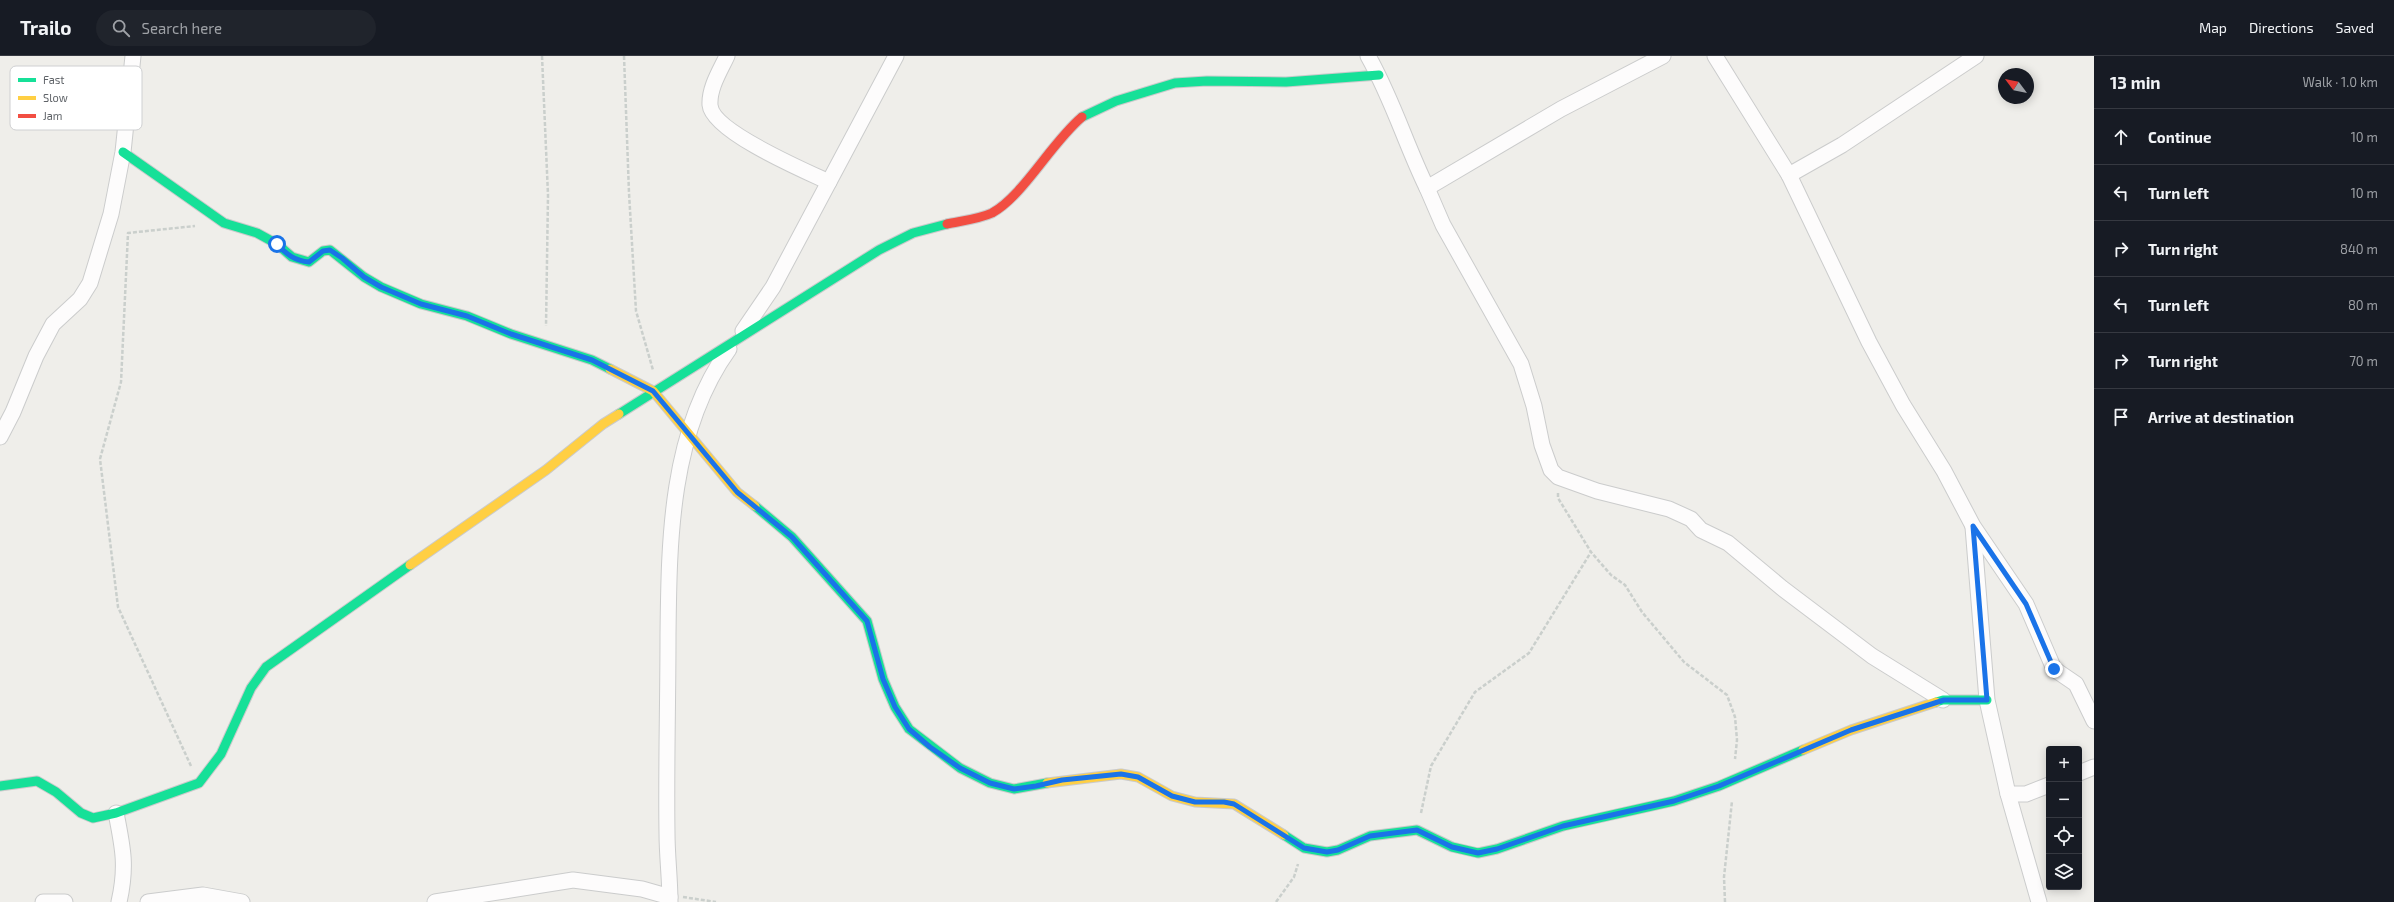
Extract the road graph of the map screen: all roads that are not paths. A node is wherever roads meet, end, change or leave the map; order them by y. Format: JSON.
{"nodes":[{"id":1,"x":133,"y":56,"type":"edge"},
{"id":2,"x":727,"y":56,"type":"edge"},
{"id":3,"x":896,"y":56,"type":"edge"},
{"id":4,"x":1368,"y":56,"type":"edge"},
{"id":5,"x":1663,"y":56,"type":"edge"},
{"id":6,"x":1715,"y":56,"type":"edge"},
{"id":7,"x":1976,"y":56,"type":"edge"},
{"id":8,"x":132,"y":66,"type":"edge"},
{"id":9,"x":1379,"y":75,"type":"junction"},
{"id":10,"x":125,"y":130,"type":"edge"},
{"id":11,"x":123,"y":152,"type":"junction"},
{"id":12,"x":1789,"y":175,"type":"junction"},
{"id":13,"x":829,"y":182,"type":"junction"},
{"id":14,"x":1427,"y":188,"type":"junction"},
{"id":15,"x":734,"y":342,"type":"junction"},
{"id":16,"x":656,"y":390,"type":"junction"},
{"id":17,"x":688,"y":433,"type":"junction"},
{"id":18,"x":0,"y":437,"type":"edge"},
{"id":19,"x":1973,"y":526,"type":"junction"},
{"id":20,"x":1944,"y":700,"type":"junction"},
{"id":21,"x":1987,"y":700,"type":"junction"},
{"id":22,"x":2094,"y":721,"type":"edge"},
{"id":23,"x":2094,"y":767,"type":"edge"},
{"id":24,"x":2082,"y":772,"type":"edge"},
{"id":25,"x":0,"y":786,"type":"edge"},
{"id":26,"x":2046,"y":786,"type":"edge"},
{"id":27,"x":2008,"y":794,"type":"junction"},
{"id":28,"x":116,"y":813,"type":"junction"},
{"id":29,"x":465,"y":899,"type":"edge"},
{"id":30,"x":670,"y":899,"type":"edge"},
{"id":31,"x":43,"y":902,"type":"edge"},
{"id":32,"x":65,"y":902,"type":"edge"},
{"id":33,"x":119,"y":902,"type":"edge"},
{"id":34,"x":148,"y":902,"type":"edge"},
{"id":35,"x":242,"y":902,"type":"edge"},
{"id":36,"x":435,"y":902,"type":"edge"},
{"id":37,"x":2040,"y":902,"type":"edge"}],
"edges":[{"from":1,"to":8,"type":"street"},
{"from":2,"to":13,"type":"street"},
{"from":3,"to":13,"type":"street"},
{"from":4,"to":9,"type":"street"},
{"from":5,"to":14,"type":"street"},
{"from":6,"to":12,"type":"street"},
{"from":7,"to":12,"type":"street"},
{"from":9,"to":14,"type":"street"},
{"from":9,"to":15,"type":"street"},
{"from":10,"to":11,"type":"street"},
{"from":11,"to":16,"type":"street"},
{"from":11,"to":18,"type":"street"},
{"from":12,"to":19,"type":"street"},
{"from":13,"to":15,"type":"street"},
{"from":14,"to":20,"type":"street"},
{"from":15,"to":16,"type":"street"},
{"from":15,"to":17,"type":"street"},
{"from":16,"to":17,"type":"street"},
{"from":16,"to":28,"type":"street"},
{"from":17,"to":20,"type":"street"},
{"from":17,"to":30,"type":"street"},
{"from":19,"to":21,"type":"street"},
{"from":19,"to":22,"type":"street"},
{"from":20,"to":21,"type":"street"},
{"from":21,"to":27,"type":"street"},
{"from":23,"to":24,"type":"street"},
{"from":25,"to":28,"type":"street"},
{"from":26,"to":27,"type":"street"},
{"from":27,"to":37,"type":"street"},
{"from":28,"to":33,"type":"street"},
{"from":29,"to":30,"type":"street"},
{"from":29,"to":36,"type":"street"},
{"from":31,"to":32,"type":"street"},
{"from":34,"to":35,"type":"street"}]}
